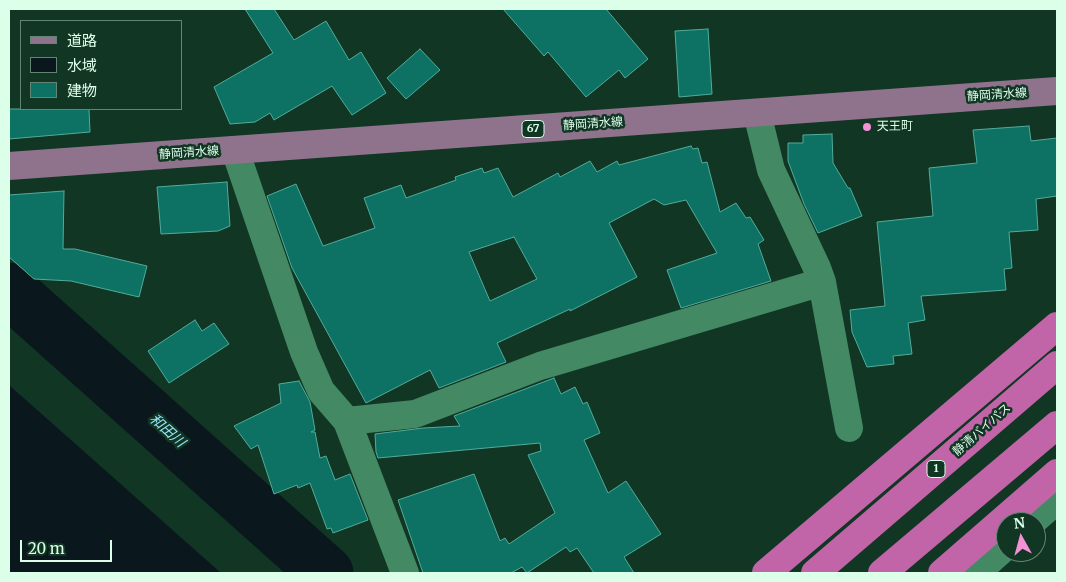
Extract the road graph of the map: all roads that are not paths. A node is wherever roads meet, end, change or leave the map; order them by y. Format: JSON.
{"nodes":[{"id":1,"x":1057,"y":91,"type":"edge"},
{"id":2,"x":757,"y":112,"type":"junction"},
{"id":3,"x":235,"y":150,"type":"junction"},
{"id":4,"x":9,"y":166,"type":"edge"},
{"id":5,"x":822,"y":282,"type":"junction"},
{"id":6,"x":1057,"y":326,"type":"edge"},
{"id":7,"x":1057,"y":365,"type":"edge"},
{"id":8,"x":347,"y":421,"type":"junction"},
{"id":9,"x":1057,"y":425,"type":"edge"},
{"id":10,"x":849,"y":428,"type":"dead end"},
{"id":11,"x":1057,"y":473,"type":"edge"},
{"id":12,"x":1057,"y":500,"type":"edge"},
{"id":13,"x":1043,"y":512,"type":"edge"},
{"id":14,"x":996,"y":555,"type":"edge"},
{"id":15,"x":405,"y":573,"type":"edge"},
{"id":16,"x":766,"y":573,"type":"edge"},
{"id":17,"x":815,"y":573,"type":"edge"},
{"id":18,"x":882,"y":573,"type":"edge"},
{"id":19,"x":942,"y":573,"type":"edge"},
{"id":20,"x":976,"y":573,"type":"edge"}],
"edges":[{"from":1,"to":2,"type":"main road","name":"静岡清水線","number":"67"},
{"from":2,"to":3,"type":"main road","name":"静岡清水線","number":"67"},
{"from":2,"to":5,"type":"street"},
{"from":3,"to":4,"type":"main road","name":"静岡清水線","number":"67"},
{"from":3,"to":8,"type":"street"},
{"from":5,"to":8,"type":"street"},
{"from":5,"to":10,"type":"street"},
{"from":6,"to":16,"type":"highway"},
{"from":7,"to":17,"type":"highway","name":"静清バイパス","number":"1"},
{"from":8,"to":15,"type":"street"},
{"from":9,"to":18,"type":"highway"},
{"from":11,"to":19,"type":"highway"},
{"from":12,"to":13,"type":"street"},
{"from":14,"to":20,"type":"street"}]}
